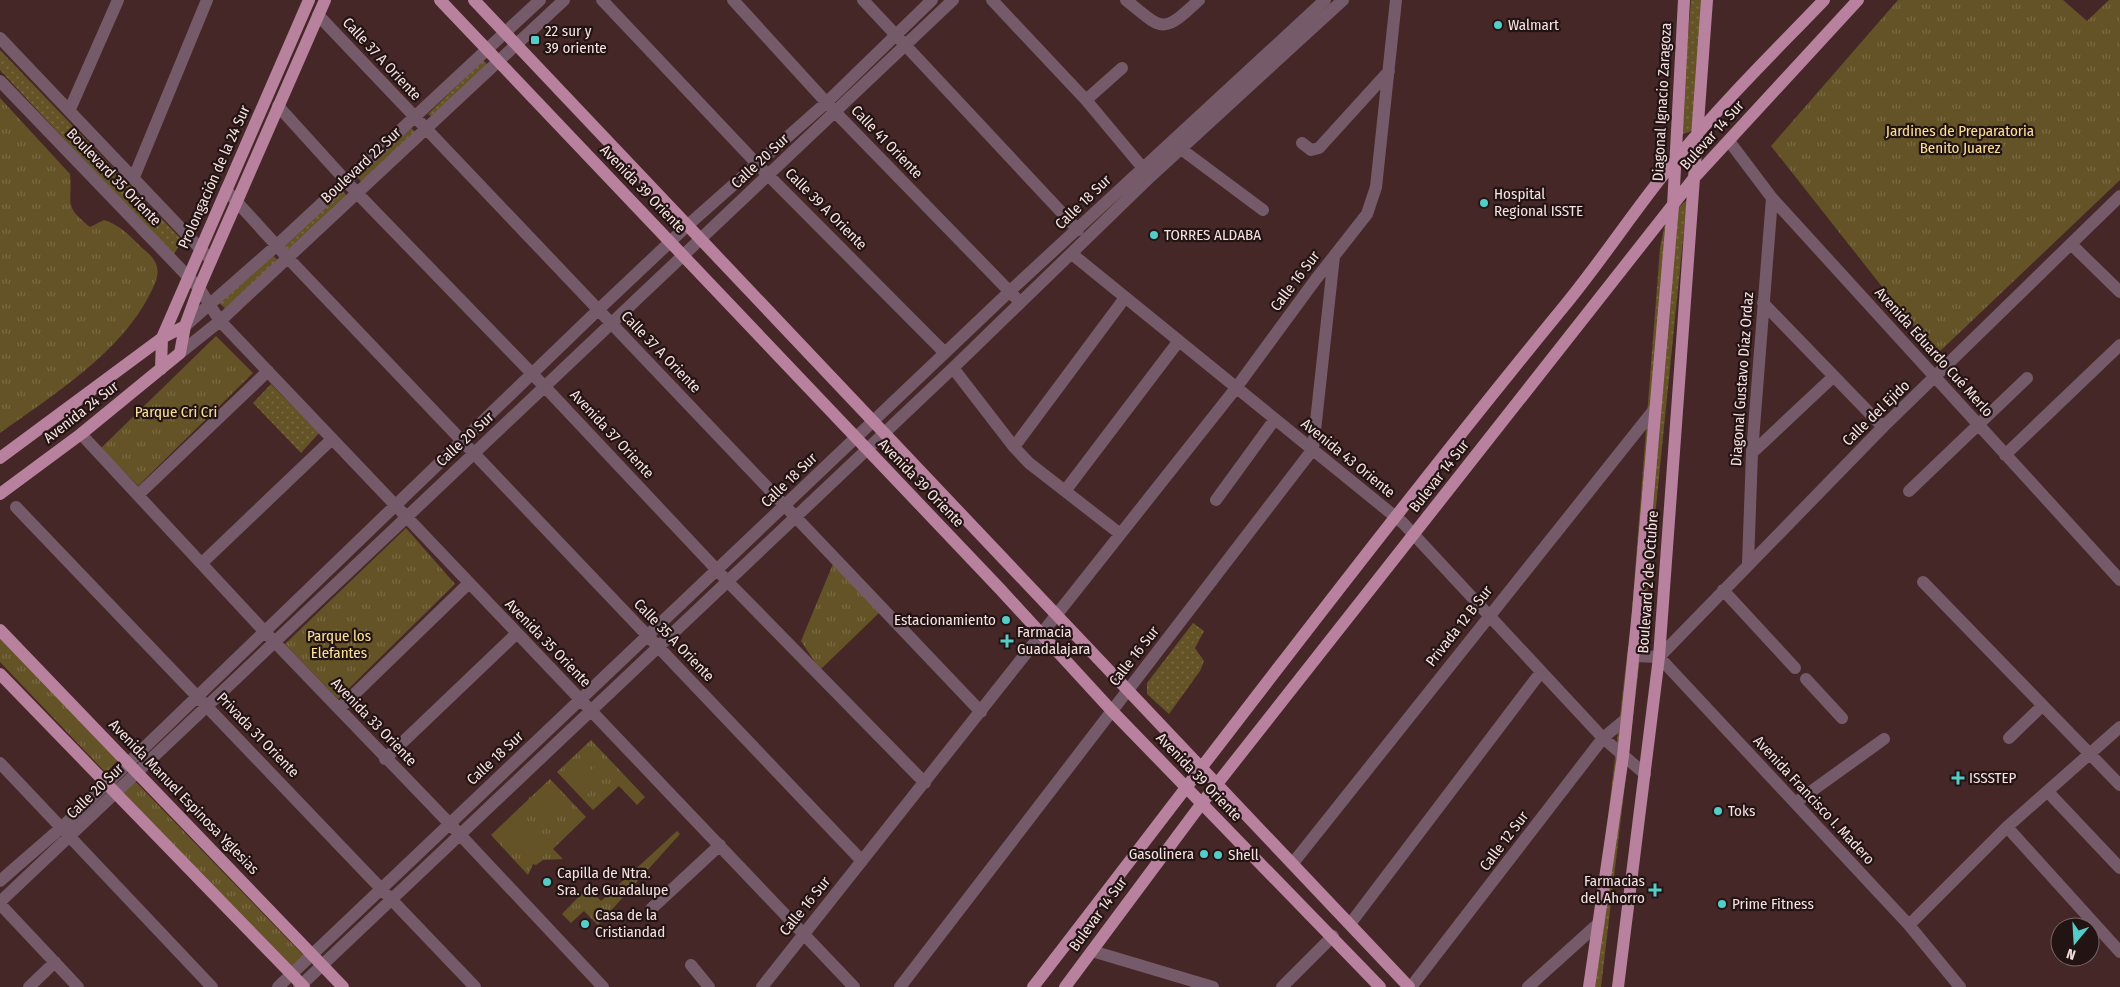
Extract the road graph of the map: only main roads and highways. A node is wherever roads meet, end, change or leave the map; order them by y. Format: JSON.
{"nodes":[{"id":1,"x":309,"y":0,"type":"edge"},
{"id":2,"x":324,"y":0,"type":"edge"},
{"id":3,"x":440,"y":0,"type":"edge"},
{"id":4,"x":474,"y":0,"type":"edge"},
{"id":5,"x":1684,"y":0,"type":"edge"},
{"id":6,"x":1707,"y":0,"type":"edge"},
{"id":7,"x":1824,"y":0,"type":"edge"},
{"id":8,"x":1858,"y":0,"type":"edge"},
{"id":9,"x":1697,"y":133,"type":"junction"},
{"id":10,"x":1674,"y":161,"type":"junction"},
{"id":11,"x":1694,"y":178,"type":"junction"},
{"id":12,"x":1672,"y":206,"type":"junction"},
{"id":13,"x":185,"y":326,"type":"junction"},
{"id":14,"x":162,"y":338,"type":"junction"},
{"id":15,"x":180,"y":353,"type":"joint"},
{"id":16,"x":161,"y":369,"type":"junction"},
{"id":17,"x":0,"y":458,"type":"edge"},
{"id":18,"x":0,"y":494,"type":"edge"},
{"id":19,"x":0,"y":630,"type":"edge"},
{"id":20,"x":0,"y":674,"type":"edge"},
{"id":21,"x":1202,"y":766,"type":"junction"},
{"id":22,"x":1217,"y":783,"type":"junction"},
{"id":23,"x":1186,"y":788,"type":"junction"},
{"id":24,"x":1202,"y":803,"type":"junction"},
{"id":25,"x":301,"y":986,"type":"edge"},
{"id":26,"x":343,"y":987,"type":"edge"},
{"id":27,"x":1033,"y":987,"type":"edge"},
{"id":28,"x":1065,"y":987,"type":"edge"},
{"id":29,"x":1380,"y":987,"type":"edge"},
{"id":30,"x":1410,"y":987,"type":"edge"},
{"id":31,"x":1589,"y":987,"type":"edge"},
{"id":32,"x":1618,"y":987,"type":"edge"}],
"edges":[{"from":1,"to":14,"type":"main road","name":"Prolongación de la 24 Sur"},
{"from":2,"to":13,"type":"main road","name":"Prolongación de la 24 Sur"},
{"from":3,"to":23,"type":"main road","name":"Avenida 39 Oriente"},
{"from":4,"to":21,"type":"main road","name":"Avenida 39 Oriente"},
{"from":5,"to":10,"type":"main road","name":"Diagonal Ignacio Zaragoza"},
{"from":6,"to":9,"type":"main road"},
{"from":7,"to":9,"type":"main road","name":"Bulevar 14 Sur"},
{"from":8,"to":11,"type":"main road","name":"Bulevar 14 Sur"},
{"from":9,"to":10,"type":"main road","name":"Bulevar 14 Sur"},
{"from":9,"to":11,"type":"main road"},
{"from":10,"to":12,"type":"main road","name":"Diagonal Ignacio Zaragoza"},
{"from":10,"to":21,"type":"main road","name":"Bulevar 14 Sur"},
{"from":11,"to":12,"type":"main road","name":"Bulevar 14 Sur"},
{"from":11,"to":32,"type":"main road","name":"Boulevard 2 de Octubre"},
{"from":12,"to":22,"type":"main road","name":"Bulevar 14 Sur"},
{"from":12,"to":31,"type":"main road","name":"Boulevard 2 de Octubre"},
{"from":13,"to":14,"type":"main road","name":"Boulevard 22 Sur"},
{"from":13,"to":15,"type":"main road","name":"Prolongación de la 24 Sur"},
{"from":14,"to":16,"type":"main road","name":"Prolongación de la 24 Sur"},
{"from":14,"to":17,"type":"main road","name":"Avenida 24 Sur"},
{"from":15,"to":16,"type":"main road","name":"Avenida 24 Sur"},
{"from":16,"to":18,"type":"main road","name":"Avenida 24 Sur"},
{"from":19,"to":26,"type":"main road","name":"Avenida Manuel Espinosa Yglesias"},
{"from":20,"to":25,"type":"main road"},
{"from":21,"to":22,"type":"main road","name":"Avenida 39 Oriente"},
{"from":21,"to":23,"type":"main road","name":"Bulevar 14 Sur"},
{"from":22,"to":24,"type":"main road","name":"Bulevar 14 Sur"},
{"from":22,"to":30,"type":"main road","name":"Avenida 39 Oriente"},
{"from":23,"to":24,"type":"main road","name":"Avenida 39 Oriente"},
{"from":23,"to":27,"type":"main road","name":"Bulevar 14 Sur"},
{"from":24,"to":28,"type":"main road","name":"Bulevar 14 Sur"},
{"from":24,"to":29,"type":"main road","name":"Avenida 39 Oriente"}]}
